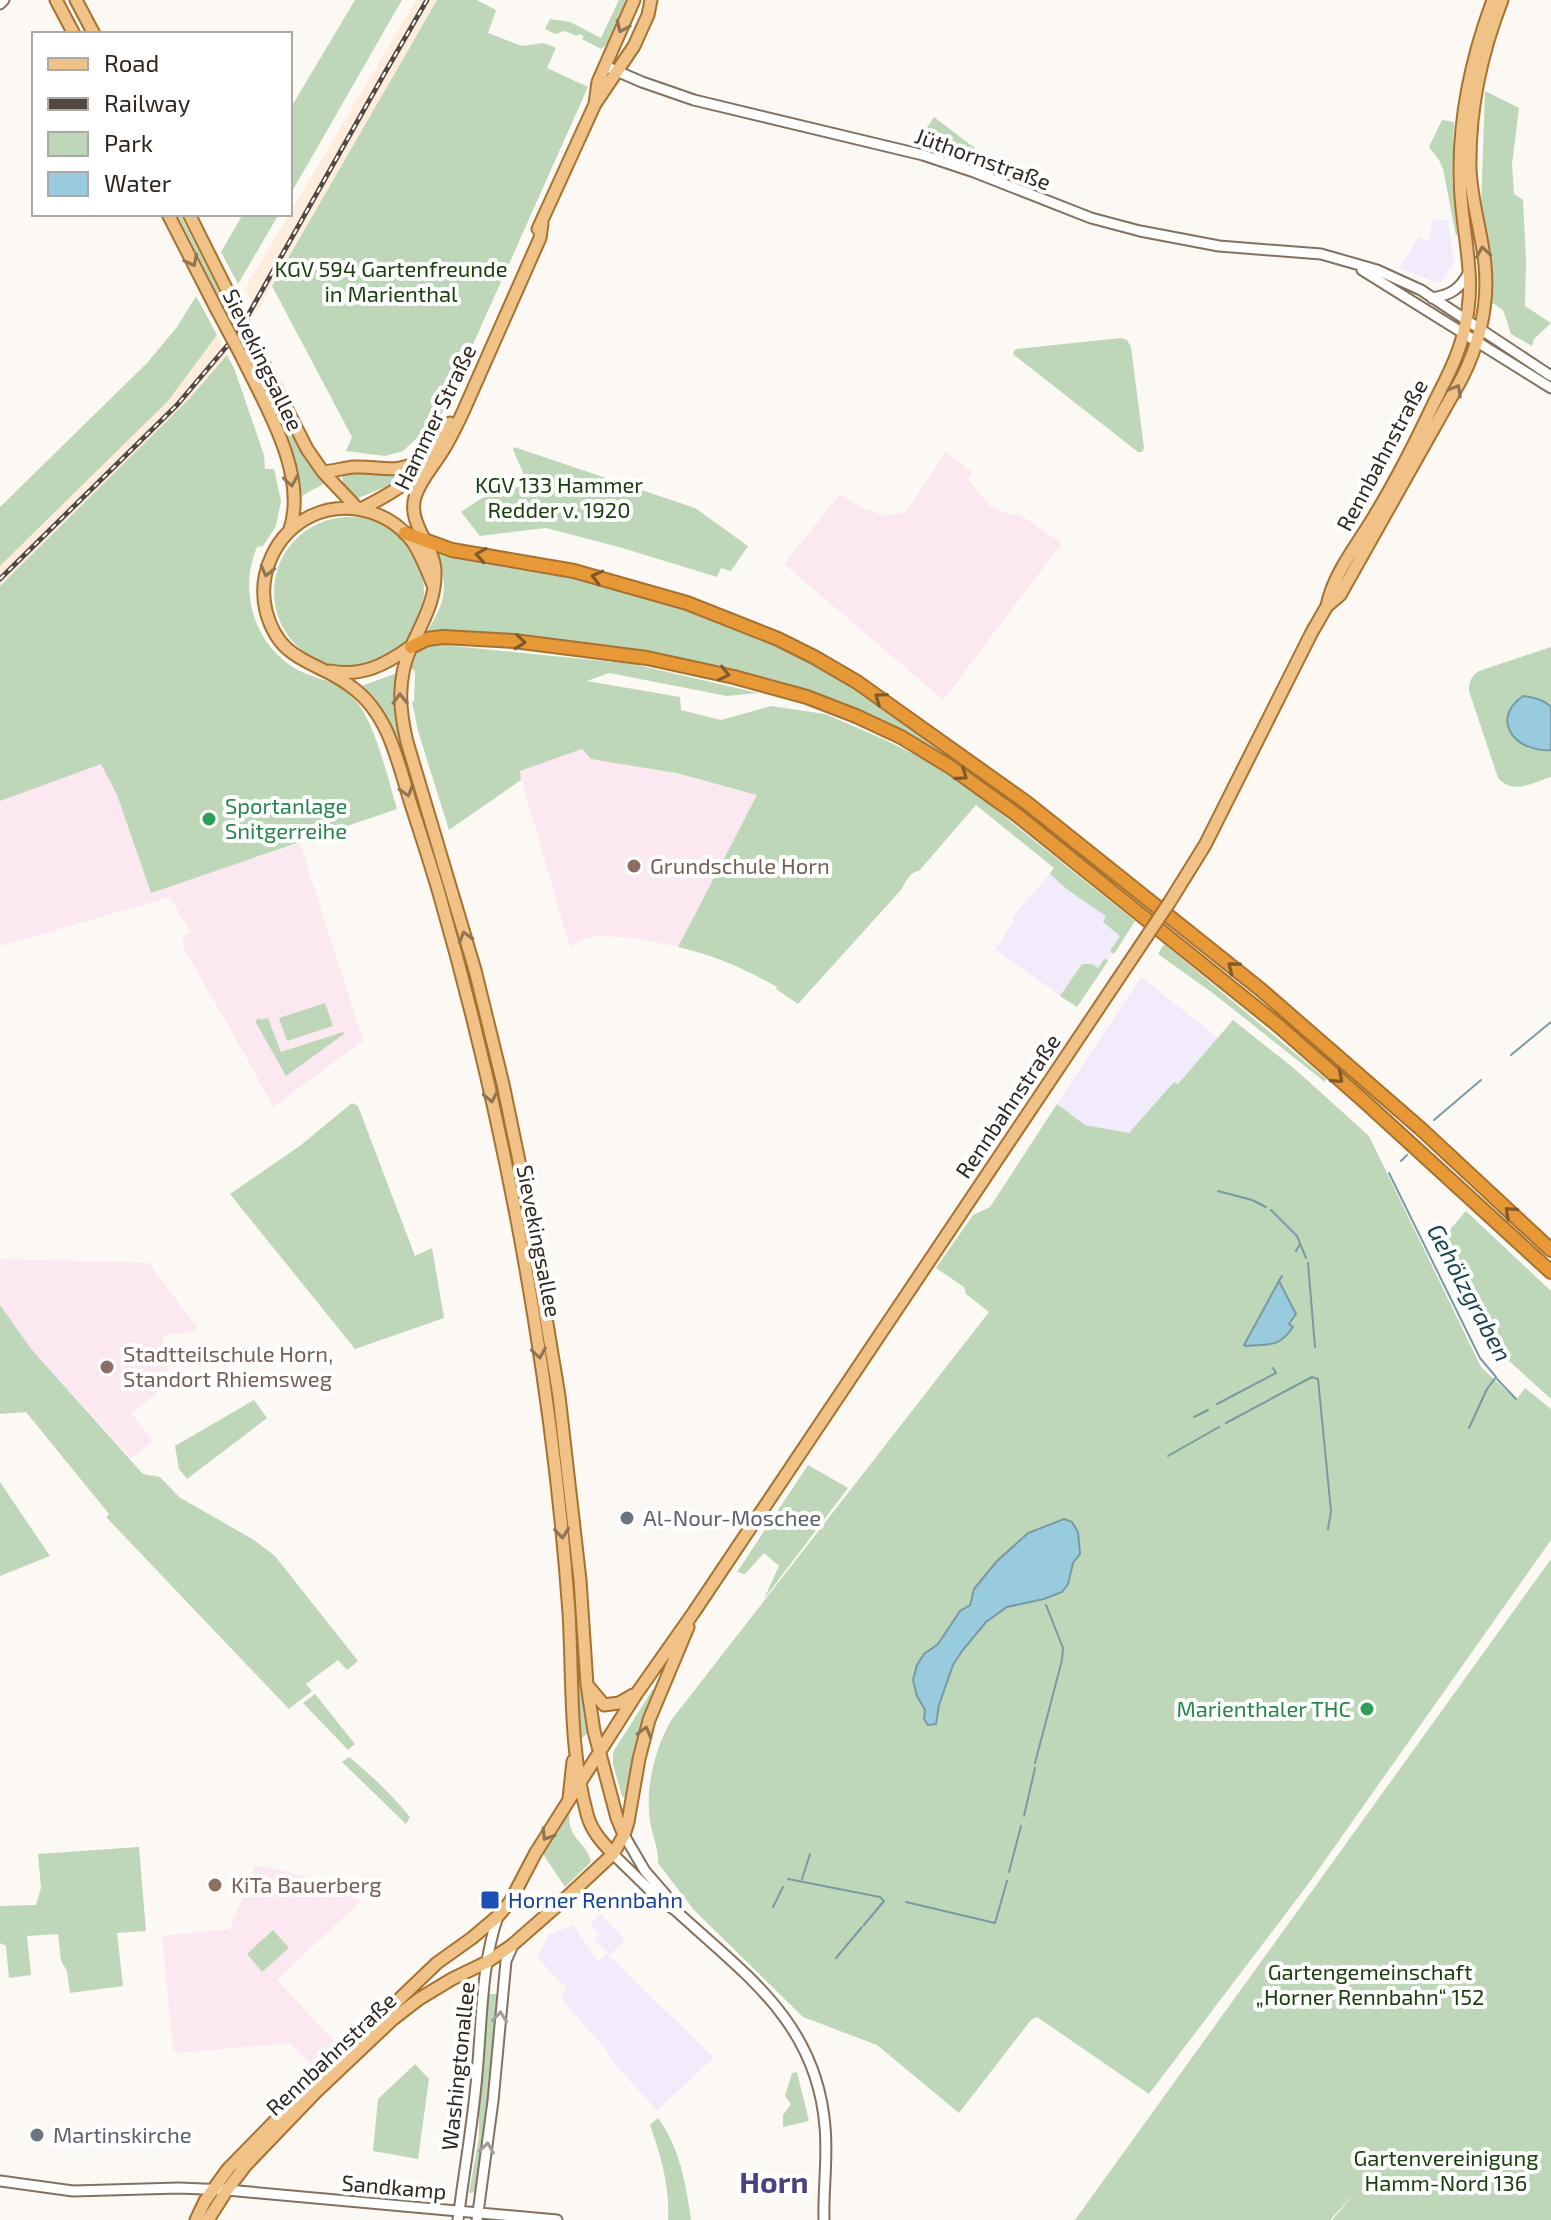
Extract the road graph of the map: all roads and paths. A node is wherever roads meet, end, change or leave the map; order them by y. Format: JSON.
{"nodes":[{"id":1,"x":56,"y":0,"type":"edge"},
{"id":2,"x":76,"y":0,"type":"edge"},
{"id":3,"x":634,"y":0,"type":"edge"},
{"id":4,"x":651,"y":0,"type":"edge"},
{"id":5,"x":1493,"y":0,"type":"edge"},
{"id":6,"x":1502,"y":0,"type":"edge"},
{"id":7,"x":73,"y":32,"type":"edge"},
{"id":8,"x":93,"y":32,"type":"edge"},
{"id":9,"x":605,"y":66,"type":"junction"},
{"id":10,"x":618,"y":71,"type":"junction"},
{"id":11,"x":595,"y":104,"type":"junction"},
{"id":12,"x":1466,"y":135,"type":"junction"},
{"id":13,"x":169,"y":216,"type":"edge"},
{"id":14,"x":190,"y":216,"type":"edge"},
{"id":15,"x":542,"y":224,"type":"junction"},
{"id":16,"x":1352,"y":264,"type":"junction"},
{"id":17,"x":1471,"y":269,"type":"junction"},
{"id":18,"x":1432,"y":298,"type":"junction"},
{"id":19,"x":1466,"y":320,"type":"junction"},
{"id":20,"x":1481,"y":329,"type":"junction"},
{"id":21,"x":1463,"y":334,"type":"junction"},
{"id":22,"x":1478,"y":343,"type":"junction"},
{"id":23,"x":1551,"y":376,"type":"edge"},
{"id":24,"x":1551,"y":388,"type":"edge"},
{"id":25,"x":427,"y":458,"type":"junction"},
{"id":26,"x":323,"y":472,"type":"junction"},
{"id":27,"x":359,"y":509,"type":"junction"},
{"id":28,"x":289,"y":531,"type":"junction"},
{"id":29,"x":405,"y":533,"type":"junction"},
{"id":30,"x":426,"y":542,"type":"junction"},
{"id":31,"x":433,"y":586,"type":"junction"},
{"id":32,"x":1327,"y":606,"type":"junction"},
{"id":33,"x":411,"y":647,"type":"junction"},
{"id":34,"x":322,"y":670,"type":"junction"},
{"id":35,"x":1551,"y":1250,"type":"edge"},
{"id":36,"x":1551,"y":1272,"type":"edge"},
{"id":37,"x":566,"y":1454,"type":"junction"},
{"id":38,"x":553,"y":1455,"type":"junction"},
{"id":39,"x":694,"y":1612,"type":"junction"},
{"id":40,"x":587,"y":1685,"type":"junction"},
{"id":41,"x":637,"y":1693,"type":"junction"},
{"id":42,"x":575,"y":1750,"type":"junction"},
{"id":43,"x":599,"y":1754,"type":"junction"},
{"id":44,"x":581,"y":1782,"type":"junction"},
{"id":45,"x":610,"y":1795,"type":"junction"},
{"id":46,"x":569,"y":1800,"type":"junction"},
{"id":47,"x":624,"y":1835,"type":"junction"},
{"id":48,"x":613,"y":1854,"type":"junction"},
{"id":49,"x":675,"y":1910,"type":"junction"},
{"id":50,"x":498,"y":1916,"type":"junction"},
{"id":51,"x":512,"y":1945,"type":"junction"},
{"id":52,"x":487,"y":1962,"type":"junction"},
{"id":53,"x":0,"y":2181,"type":"edge"},
{"id":54,"x":212,"y":2189,"type":"junction"},
{"id":55,"x":227,"y":2190,"type":"junction"},
{"id":56,"x":458,"y":2215,"type":"edge"},
{"id":57,"x":477,"y":2216,"type":"edge"},
{"id":58,"x":196,"y":2220,"type":"edge"},
{"id":59,"x":208,"y":2220,"type":"edge"},
{"id":60,"x":557,"y":2220,"type":"edge"},
{"id":61,"x":824,"y":2220,"type":"edge"}],
"edges":[{"from":1,"to":7,"type":"main road"},
{"from":2,"to":8,"type":"main road"},
{"from":3,"to":9,"type":"main road","name":"Hammer Straße","one_way":true},
{"from":4,"to":10,"type":"main road","name":"Hammer Straße"},
{"from":5,"to":12,"type":"main road"},
{"from":6,"to":12,"type":"main road"},
{"from":9,"to":10,"type":"street","name":"Jüthornstraße"},
{"from":9,"to":11,"type":"main road","name":"Hammer Straße"},
{"from":10,"to":11,"type":"main road","name":"Hammer Straße"},
{"from":10,"to":16,"type":"street","name":"Jüthornstraße"},
{"from":11,"to":15,"type":"main road","name":"Hammer Straße"},
{"from":12,"to":17,"type":"main road","name":"Rennbahnstraße"},
{"from":20,"to":12,"type":"main road","name":"Rennbahnstraße","one_way":true},
{"from":13,"to":28,"type":"main road","name":"Sievekingsallee","one_way":true,"bridge":true},
{"from":14,"to":26,"type":"main road","name":"Sievekingsallee","bridge":true},
{"from":15,"to":25,"type":"main road","name":"Hammer Straße"},
{"from":15,"to":30,"type":"main road","name":"Hammer Straße"},
{"from":16,"to":18,"type":"street","name":"Jüthornstraße"},
{"from":16,"to":21,"type":"street","name":"Jüthornstraße"},
{"from":17,"to":18,"type":"street"},
{"from":17,"to":19,"type":"main road","name":"Rennbahnstraße"},
{"from":18,"to":19,"type":"street","name":"Jüthornstraße"},
{"from":19,"to":20,"type":"street","name":"Jüthornstraße"},
{"from":19,"to":21,"type":"main road","name":"Rennbahnstraße"},
{"from":20,"to":22,"type":"main road","name":"Rennbahnstraße"},
{"from":20,"to":23,"type":"street","name":"Jüthornstraße"},
{"from":21,"to":22,"type":"street","name":"Jüthornstraße"},
{"from":21,"to":32,"type":"main road","name":"Rennbahnstraße"},
{"from":22,"to":24,"type":"street","name":"Jüthornstraße"},
{"from":32,"to":22,"type":"main road","name":"Rennbahnstraße","one_way":true},
{"from":25,"to":26,"type":"main road"},
{"from":25,"to":27,"type":"main road","name":"Hammer Straße"},
{"from":26,"to":27,"type":"main road","name":"Sievekingsallee"},
{"from":27,"to":28,"type":"main road","name":"Sievekingsallee"},
{"from":27,"to":29,"type":"main road","name":"Sievekingsallee"},
{"from":28,"to":34,"type":"main road","name":"Sievekingsallee","one_way":true},
{"from":29,"to":30,"type":"highway"},
{"from":29,"to":31,"type":"main road","name":"Sievekingsallee"},
{"from":30,"to":31,"type":"main road","name":"Hammer Straße"},
{"from":35,"to":30,"type":"highway","one_way":true},
{"from":31,"to":33,"type":"main road","name":"Sievekingsallee"},
{"from":32,"to":39,"type":"main road","name":"Rennbahnstraße","bridge":true},
{"from":33,"to":34,"type":"main road"},
{"from":33,"to":36,"type":"highway","one_way":true},
{"from":37,"to":33,"type":"main road","name":"Sievekingsallee","one_way":true},
{"from":34,"to":38,"type":"main road","name":"Sievekingsallee","one_way":true},
{"from":37,"to":38,"type":"main road"},
{"from":37,"to":40,"type":"main road","name":"Sievekingsallee"},
{"from":38,"to":42,"type":"main road","name":"Sievekingsallee","one_way":true},
{"from":39,"to":41,"type":"main road","name":"Rennbahnstraße"},
{"from":47,"to":39,"type":"main road","name":"Rennbahnstraße","one_way":true},
{"from":40,"to":41,"type":"main road"},
{"from":40,"to":43,"type":"main road","name":"Sievekingsallee"},
{"from":41,"to":43,"type":"main road","name":"Rennbahnstraße"},
{"from":42,"to":44,"type":"main road","name":"Sievekingsallee"},
{"from":42,"to":46,"type":"main road"},
{"from":43,"to":44,"type":"main road","name":"Rennbahnstraße"},
{"from":43,"to":45,"type":"main road","name":"Sievekingsallee"},
{"from":44,"to":45,"type":"main road"},
{"from":44,"to":46,"type":"main road","name":"Rennbahnstraße"},
{"from":44,"to":48,"type":"main road","name":"Sievekingsallee"},
{"from":45,"to":47,"type":"main road","name":"Sievekingsallee"},
{"from":46,"to":50,"type":"main road","name":"Rennbahnstraße","one_way":true},
{"from":47,"to":48,"type":"main road","name":"Rennbahnstraße"},
{"from":47,"to":49,"type":"street"},
{"from":48,"to":49,"type":"street"},
{"from":48,"to":51,"type":"main road","name":"Rennbahnstraße"},
{"from":49,"to":61,"type":"street"},
{"from":50,"to":52,"type":"street","name":"Washingtonallee"},
{"from":50,"to":54,"type":"main road","name":"Rennbahnstraße"},
{"from":51,"to":52,"type":"main road","name":"Rennbahnstraße"},
{"from":57,"to":51,"type":"street","name":"Washingtonallee","one_way":true},
{"from":52,"to":55,"type":"main road","name":"Rennbahnstraße"},
{"from":52,"to":56,"type":"street","name":"Washingtonallee"},
{"from":53,"to":54,"type":"street","name":"Sandkamp"},
{"from":54,"to":55,"type":"street","name":"Sandkamp"},
{"from":54,"to":58,"type":"main road","name":"Rennbahnstraße"},
{"from":55,"to":56,"type":"street","name":"Sandkamp"},
{"from":55,"to":59,"type":"main road","name":"Rennbahnstraße"},
{"from":56,"to":57,"type":"street","name":"Sandkamp"},
{"from":57,"to":60,"type":"street","name":"Sandkamp"}]}
